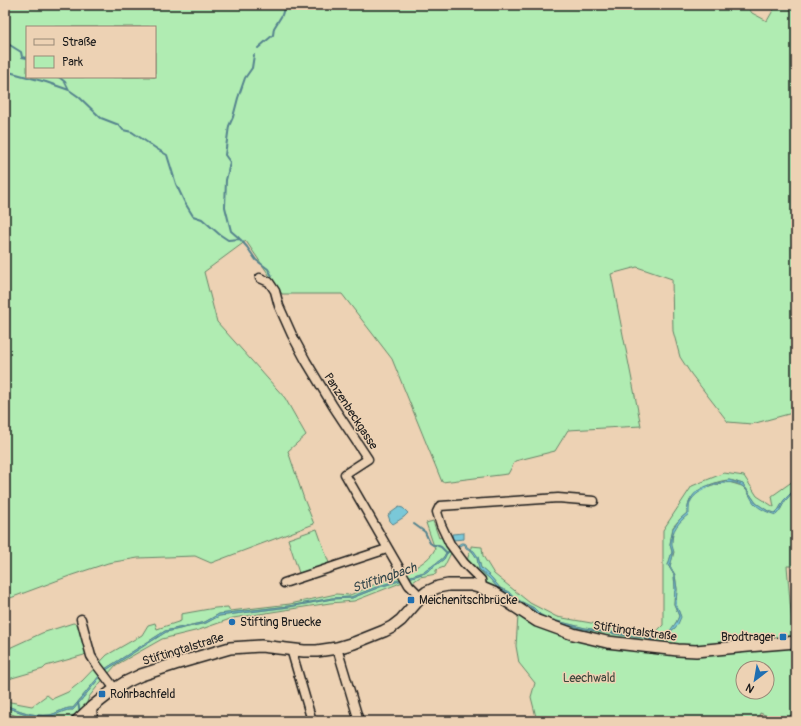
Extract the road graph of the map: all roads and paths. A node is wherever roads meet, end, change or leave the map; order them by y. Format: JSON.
{"nodes":[{"id":1,"x":260,"y":278,"type":"dead end"},
{"id":2,"x":594,"y":501,"type":"dead end"},
{"id":3,"x":388,"y":549,"type":"junction"},
{"id":4,"x":284,"y":583,"type":"dead end"},
{"id":5,"x":482,"y":588,"type":"junction"},
{"id":6,"x":421,"y":597,"type":"junction"},
{"id":7,"x":81,"y":619,"type":"dead end"},
{"id":8,"x":796,"y":642,"type":"edge"},
{"id":9,"x":337,"y":648,"type":"junction"},
{"id":10,"x":291,"y":650,"type":"junction"},
{"id":11,"x":115,"y":689,"type":"junction"},
{"id":12,"x":92,"y":707,"type":"junction"},
{"id":13,"x":77,"y":721,"type":"edge"},
{"id":14,"x":93,"y":721,"type":"edge"},
{"id":15,"x":312,"y":721,"type":"edge"},
{"id":16,"x":359,"y":721,"type":"edge"}],
"edges":[{"from":1,"to":3,"type":"street","name":"Panzenbeckgasse"},
{"from":2,"to":5,"type":"street"},
{"from":3,"to":4,"type":"street"},
{"from":3,"to":6,"type":"street","name":"Panzenbeckgasse"},
{"from":5,"to":6,"type":"street","name":"Stiftingtalstraße"},
{"from":5,"to":8,"type":"street","name":"Stiftingtalstraße"},
{"from":6,"to":9,"type":"street","name":"Stiftingtalstraße"},
{"from":7,"to":11,"type":"street"},
{"from":9,"to":10,"type":"street","name":"Stiftingtalstraße"},
{"from":9,"to":16,"type":"street"},
{"from":10,"to":11,"type":"street","name":"Stiftingtalstraße"},
{"from":10,"to":15,"type":"street"},
{"from":11,"to":12,"type":"street","name":"Stiftingtalstraße"},
{"from":12,"to":13,"type":"street","name":"Stiftingtalstraße"},
{"from":12,"to":14,"type":"street"}]}
